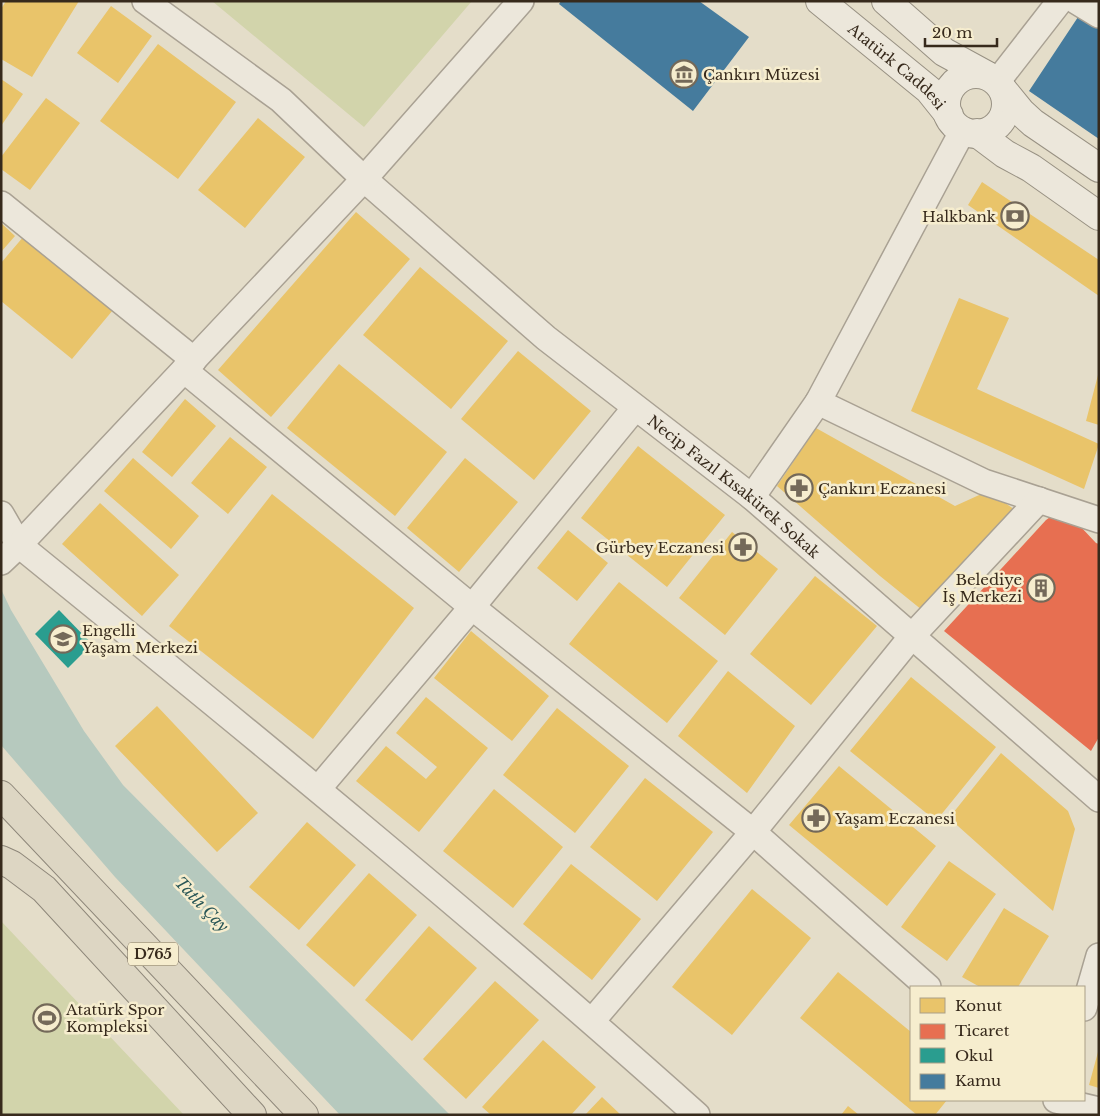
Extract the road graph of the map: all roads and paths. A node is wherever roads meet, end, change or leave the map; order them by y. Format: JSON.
{"nodes":[{"id":1,"x":145,"y":1,"type":"edge"},
{"id":2,"x":521,"y":1,"type":"edge"},
{"id":3,"x":820,"y":1,"type":"edge"},
{"id":4,"x":886,"y":1,"type":"edge"},
{"id":5,"x":1060,"y":1,"type":"edge"},
{"id":6,"x":1076,"y":1,"type":"edge"},
{"id":7,"x":1099,"y":16,"type":"edge"},
{"id":8,"x":997,"y":83,"type":"junction"},
{"id":9,"x":963,"y":126,"type":"junction"},
{"id":10,"x":1099,"y":168,"type":"edge"},
{"id":11,"x":364,"y":179,"type":"junction"},
{"id":12,"x":1,"y":204,"type":"edge"},
{"id":13,"x":1099,"y":216,"type":"edge"},
{"id":14,"x":189,"y":365,"type":"junction"},
{"id":15,"x":818,"y":402,"type":"junction"},
{"id":16,"x":635,"y":408,"type":"junction"},
{"id":17,"x":752,"y":497,"type":"junction"},
{"id":18,"x":1039,"y":500,"type":"junction"},
{"id":19,"x":1,"y":514,"type":"edge"},
{"id":20,"x":1099,"y":520,"type":"edge"},
{"id":21,"x":10,"y":553,"type":"edge"},
{"id":22,"x":472,"y":607,"type":"junction"},
{"id":23,"x":912,"y":636,"type":"junction"},
{"id":24,"x":318,"y":789,"type":"junction"},
{"id":25,"x":1,"y":795,"type":"edge"},
{"id":26,"x":1099,"y":799,"type":"edge"},
{"id":27,"x":753,"y":832,"type":"junction"},
{"id":28,"x":1,"y":860,"type":"edge"},
{"id":29,"x":1099,"y":956,"type":"edge"},
{"id":30,"x":927,"y":986,"type":"edge"},
{"id":31,"x":1090,"y":998,"type":"edge"},
{"id":32,"x":592,"y":1021,"type":"junction"},
{"id":33,"x":1055,"y":1104,"type":"edge"},
{"id":34,"x":1099,"y":1110,"type":"edge"},
{"id":35,"x":252,"y":1115,"type":"edge"},
{"id":36,"x":304,"y":1115,"type":"edge"},
{"id":37,"x":696,"y":1115,"type":"edge"}],
"edges":[{"from":1,"to":11,"type":"street","name":"Necip Fazıl Kısakürek Sokak"},
{"from":2,"to":11,"type":"street"},
{"from":3,"to":9,"type":"main road","name":"Atatürk Caddesi"},
{"from":4,"to":8,"type":"main road"},
{"from":5,"to":8,"type":"street"},
{"from":6,"to":7,"type":"street"},
{"from":8,"to":9,"type":"main road"},
{"from":8,"to":9,"type":"main road"},
{"from":8,"to":10,"type":"main road"},
{"from":9,"to":13,"type":"main road","name":"Atatürk Caddesi"},
{"from":9,"to":15,"type":"street"},
{"from":11,"to":14,"type":"street"},
{"from":11,"to":16,"type":"street","name":"Necip Fazıl Kısakürek Sokak"},
{"from":12,"to":14,"type":"street"},
{"from":14,"to":21,"type":"street"},
{"from":14,"to":22,"type":"street"},
{"from":15,"to":17,"type":"street"},
{"from":15,"to":18,"type":"street"},
{"from":16,"to":17,"type":"street","name":"Necip Fazıl Kısakürek Sokak"},
{"from":16,"to":22,"type":"street"},
{"from":17,"to":23,"type":"street","name":"Necip Fazıl Kısakürek Sokak"},
{"from":18,"to":20,"type":"street"},
{"from":18,"to":23,"type":"street"},
{"from":19,"to":21,"type":"street"},
{"from":21,"to":24,"type":"street"},
{"from":22,"to":24,"type":"street"},
{"from":22,"to":27,"type":"street"},
{"from":23,"to":26,"type":"street","name":"Necip Fazıl Kısakürek Sokak"},
{"from":23,"to":27,"type":"street"},
{"from":24,"to":32,"type":"street"},
{"from":25,"to":36,"type":"highway","number":"D765"},
{"from":27,"to":30,"type":"street"},
{"from":27,"to":32,"type":"street"},
{"from":28,"to":35,"type":"highway","number":"D765"},
{"from":29,"to":31,"type":"street"},
{"from":32,"to":37,"type":"street"},
{"from":33,"to":34,"type":"street"}]}
